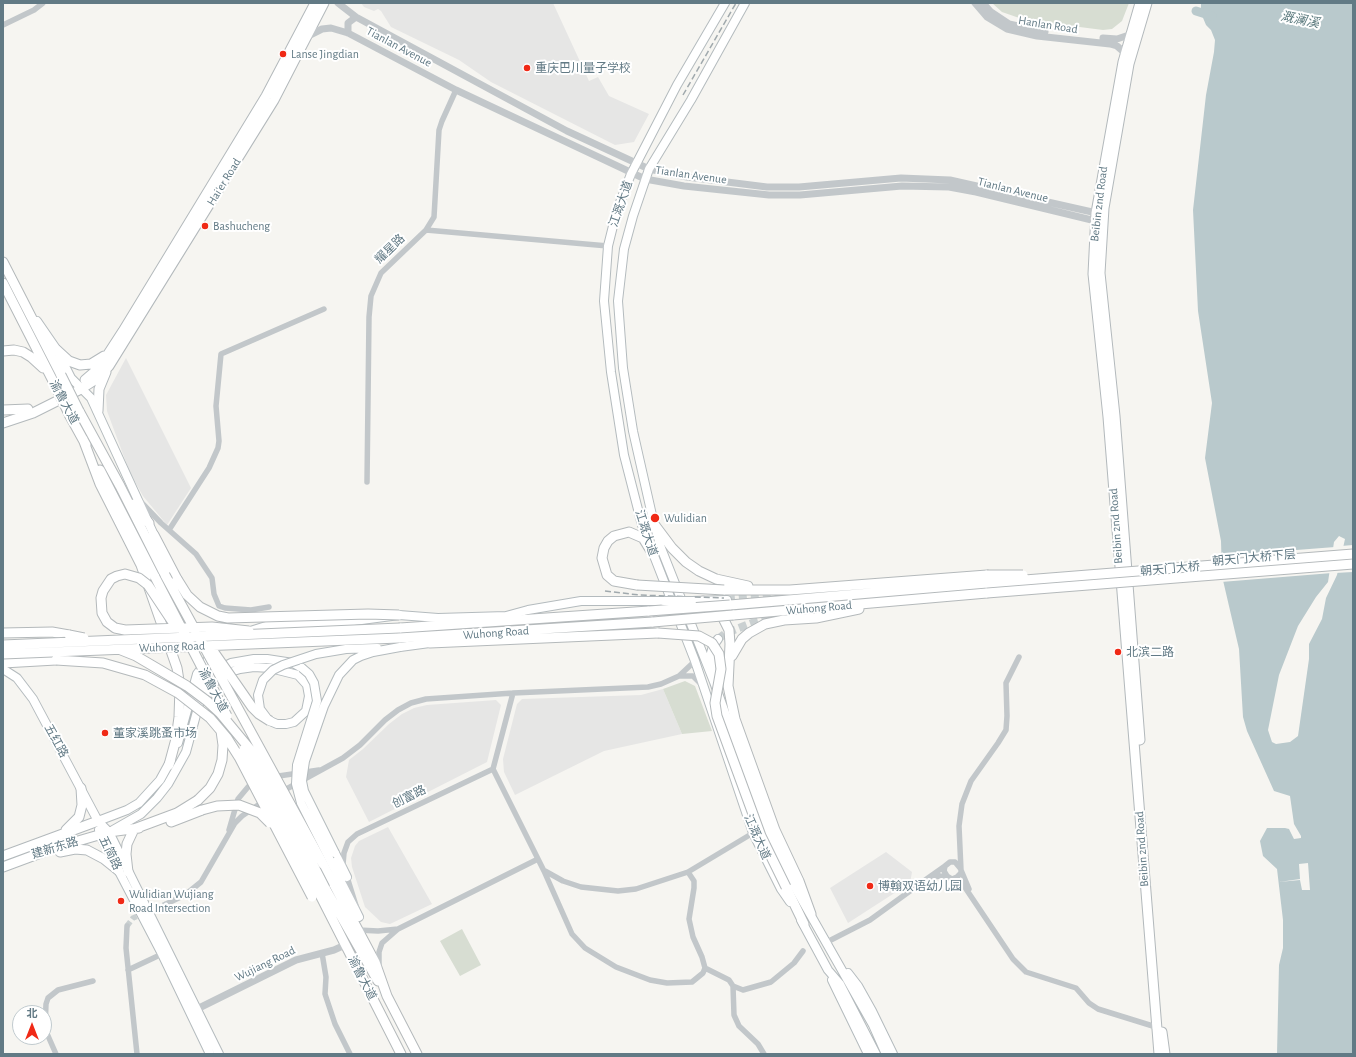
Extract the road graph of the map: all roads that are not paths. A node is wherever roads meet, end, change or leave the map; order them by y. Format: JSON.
{"nodes":[{"id":1,"x":43,"y":3,"type":"edge"},
{"id":2,"x":315,"y":3,"type":"edge"},
{"id":3,"x":324,"y":3,"type":"edge"},
{"id":4,"x":338,"y":3,"type":"edge"},
{"id":5,"x":725,"y":3,"type":"edge"},
{"id":6,"x":745,"y":3,"type":"edge"},
{"id":7,"x":975,"y":3,"type":"edge"},
{"id":8,"x":983,"y":3,"type":"edge"},
{"id":9,"x":1140,"y":3,"type":"edge"},
{"id":10,"x":1148,"y":3,"type":"edge"},
{"id":11,"x":356,"y":17,"type":"junction"},
{"id":12,"x":3,"y":25,"type":"edge"},
{"id":13,"x":348,"y":33,"type":"junction"},
{"id":14,"x":1132,"y":34,"type":"junction"},
{"id":15,"x":308,"y":36,"type":"junction"},
{"id":16,"x":1125,"y":53,"type":"junction"},
{"id":17,"x":456,"y":90,"type":"junction"},
{"id":18,"x":636,"y":164,"type":"junction"},
{"id":19,"x":649,"y":169,"type":"junction"},
{"id":20,"x":632,"y":174,"type":"junction"},
{"id":21,"x":645,"y":179,"type":"junction"},
{"id":22,"x":1099,"y":218,"type":"junction"},
{"id":23,"x":426,"y":230,"type":"junction"},
{"id":24,"x":608,"y":246,"type":"junction"},
{"id":25,"x":3,"y":262,"type":"edge"},
{"id":26,"x":3,"y":283,"type":"edge"},
{"id":27,"x":24,"y":301,"type":"junction"},
{"id":28,"x":324,"y":309,"type":"dead end"},
{"id":29,"x":123,"y":331,"type":"junction"},
{"id":30,"x":57,"y":350,"type":"junction"},
{"id":31,"x":3,"y":351,"type":"edge"},
{"id":32,"x":109,"y":366,"type":"junction"},
{"id":33,"x":50,"y":377,"type":"junction"},
{"id":34,"x":79,"y":387,"type":"junction"},
{"id":35,"x":32,"y":409,"type":"junction"},
{"id":36,"x":3,"y":410,"type":"edge"},
{"id":37,"x":98,"y":411,"type":"junction"},
{"id":38,"x":3,"y":417,"type":"edge"},
{"id":39,"x":3,"y":423,"type":"edge"},
{"id":40,"x":83,"y":439,"type":"junction"},
{"id":41,"x":367,"y":482,"type":"dead end"},
{"id":42,"x":120,"y":486,"type":"junction"},
{"id":43,"x":137,"y":498,"type":"junction"},
{"id":44,"x":149,"y":523,"type":"junction"},
{"id":45,"x":160,"y":523,"type":"junction"},
{"id":46,"x":654,"y":524,"type":"junction"},
{"id":47,"x":169,"y":530,"type":"junction"},
{"id":48,"x":154,"y":535,"type":"junction"},
{"id":49,"x":1353,"y":550,"type":"edge"},
{"id":50,"x":651,"y":551,"type":"junction"},
{"id":51,"x":1353,"y":554,"type":"edge"},
{"id":52,"x":159,"y":563,"type":"junction"},
{"id":53,"x":1353,"y":566,"type":"edge"},
{"id":54,"x":987,"y":579,"type":"junction"},
{"id":55,"x":790,"y":590,"type":"junction"},
{"id":56,"x":988,"y":594,"type":"joint"},
{"id":57,"x":702,"y":601,"type":"junction"},
{"id":58,"x":728,"y":602,"type":"junction"},
{"id":59,"x":886,"y":602,"type":"junction"},
{"id":60,"x":181,"y":603,"type":"junction"},
{"id":61,"x":269,"y":607,"type":"dead end"},
{"id":62,"x":399,"y":615,"type":"junction"},
{"id":63,"x":512,"y":616,"type":"junction"},
{"id":64,"x":438,"y":618,"type":"junction"},
{"id":65,"x":470,"y":623,"type":"junction"},
{"id":66,"x":267,"y":630,"type":"junction"},
{"id":67,"x":3,"y":633,"type":"edge"},
{"id":68,"x":477,"y":634,"type":"junction"},
{"id":69,"x":518,"y":639,"type":"junction"},
{"id":70,"x":718,"y":639,"type":"tunnel mouth"},
{"id":71,"x":400,"y":642,"type":"junction"},
{"id":72,"x":430,"y":644,"type":"junction"},
{"id":73,"x":3,"y":645,"type":"edge"},
{"id":74,"x":3,"y":654,"type":"edge"},
{"id":75,"x":1020,"y":657,"type":"dead end"},
{"id":76,"x":197,"y":660,"type":"junction"},
{"id":77,"x":695,"y":661,"type":"junction"},
{"id":78,"x":3,"y":663,"type":"edge"},
{"id":79,"x":254,"y":663,"type":"junction"},
{"id":80,"x":3,"y":669,"type":"edge"},
{"id":81,"x":728,"y":669,"type":"junction"},
{"id":82,"x":679,"y":676,"type":"junction"},
{"id":83,"x":712,"y":679,"type":"junction"},
{"id":84,"x":202,"y":689,"type":"junction"},
{"id":85,"x":704,"y":689,"type":"junction"},
{"id":86,"x":513,"y":693,"type":"junction"},
{"id":87,"x":207,"y":700,"type":"junction"},
{"id":88,"x":188,"y":708,"type":"junction"},
{"id":89,"x":270,"y":721,"type":"junction"},
{"id":90,"x":170,"y":765,"type":"junction"},
{"id":91,"x":330,"y":766,"type":"junction"},
{"id":92,"x":494,"y":769,"type":"junction"},
{"id":93,"x":82,"y":788,"type":"junction"},
{"id":94,"x":157,"y":798,"type":"junction"},
{"id":95,"x":98,"y":821,"type":"junction"},
{"id":96,"x":134,"y":829,"type":"junction"},
{"id":97,"x":228,"y":833,"type":"junction"},
{"id":98,"x":279,"y":833,"type":"junction"},
{"id":99,"x":753,"y":833,"type":"junction"},
{"id":100,"x":62,"y":834,"type":"junction"},
{"id":101,"x":104,"y":834,"type":"junction"},
{"id":102,"x":960,"y":840,"type":"junction"},
{"id":103,"x":54,"y":848,"type":"junction"},
{"id":104,"x":3,"y":856,"type":"edge"},
{"id":105,"x":23,"y":858,"type":"junction"},
{"id":106,"x":329,"y":859,"type":"junction"},
{"id":107,"x":538,"y":859,"type":"junction"},
{"id":108,"x":947,"y":864,"type":"junction"},
{"id":109,"x":3,"y":867,"type":"edge"},
{"id":110,"x":961,"y":869,"type":"junction"},
{"id":111,"x":544,"y":871,"type":"junction"},
{"id":112,"x":124,"y":872,"type":"junction"},
{"id":113,"x":688,"y":872,"type":"junction"},
{"id":114,"x":347,"y":877,"type":"junction"},
{"id":115,"x":928,"y":878,"type":"junction"},
{"id":116,"x":950,"y":878,"type":"junction"},
{"id":117,"x":318,"y":892,"type":"junction"},
{"id":118,"x":974,"y":900,"type":"junction"},
{"id":119,"x":166,"y":904,"type":"tunnel mouth"},
{"id":120,"x":811,"y":914,"type":"junction"},
{"id":121,"x":359,"y":917,"type":"junction"},
{"id":122,"x":804,"y":924,"type":"junction"},
{"id":123,"x":127,"y":926,"type":"dead end"},
{"id":124,"x":398,"y":929,"type":"junction"},
{"id":125,"x":358,"y":930,"type":"junction"},
{"id":126,"x":827,"y":942,"type":"junction"},
{"id":127,"x":345,"y":945,"type":"junction"},
{"id":128,"x":803,"y":951,"type":"dead end"},
{"id":129,"x":322,"y":953,"type":"junction"},
{"id":130,"x":162,"y":954,"type":"junction"},
{"id":131,"x":836,"y":958,"type":"junction"},
{"id":132,"x":705,"y":968,"type":"junction"},
{"id":133,"x":128,"y":970,"type":"junction"},
{"id":134,"x":828,"y":970,"type":"junction"},
{"id":135,"x":379,"y":971,"type":"junction"},
{"id":136,"x":93,"y":981,"type":"dead end"},
{"id":137,"x":733,"y":986,"type":"junction"},
{"id":138,"x":386,"y":996,"type":"junction"},
{"id":139,"x":197,"y":1009,"type":"junction"},
{"id":140,"x":1156,"y":1027,"type":"junction"},
{"id":141,"x":56,"y":1054,"type":"edge"},
{"id":142,"x":137,"y":1054,"type":"edge"},
{"id":143,"x":210,"y":1054,"type":"edge"},
{"id":144,"x":219,"y":1054,"type":"edge"},
{"id":145,"x":350,"y":1054,"type":"edge"},
{"id":146,"x":401,"y":1054,"type":"edge"},
{"id":147,"x":418,"y":1054,"type":"edge"},
{"id":148,"x":764,"y":1054,"type":"edge"},
{"id":149,"x":868,"y":1054,"type":"edge"},
{"id":150,"x":876,"y":1054,"type":"edge"},
{"id":151,"x":886,"y":1054,"type":"edge"},
{"id":152,"x":893,"y":1054,"type":"edge"},
{"id":153,"x":1159,"y":1054,"type":"edge"},
{"id":154,"x":1165,"y":1054,"type":"edge"}],
"edges":[{"from":1,"to":12,"type":"street"},
{"from":2,"to":29,"type":"main road","name":"Hai'er Road"},
{"from":3,"to":15,"type":"main road","name":"Hai'er Road"},
{"from":4,"to":11,"type":"street","name":"Tianlan Avenue"},
{"from":5,"to":18,"type":"main road","name":"江溉大道"},
{"from":6,"to":19,"type":"main road","name":"江溉大道"},
{"from":7,"to":16,"type":"street","name":"Hanlan Road"},
{"from":8,"to":14,"type":"street","name":"Hanlan Road"},
{"from":9,"to":14,"type":"main road","name":"Beibin 2nd Road"},
{"from":10,"to":22,"type":"main road","name":"Beibin 2nd Road"},
{"from":11,"to":13,"type":"street"},
{"from":11,"to":18,"type":"street","name":"Tianlan Avenue"},
{"from":13,"to":15,"type":"street","name":"Tianlan Avenue"},
{"from":13,"to":17,"type":"street","name":"Tianlan Avenue"},
{"from":14,"to":16,"type":"main road","name":"Beibin 2nd Road"},
{"from":15,"to":32,"type":"main road","name":"Hai'er Road"},
{"from":16,"to":22,"type":"main road","name":"Beibin 2nd Road"},
{"from":17,"to":20,"type":"street","name":"Tianlan Avenue"},
{"from":17,"to":23,"type":"street","name":"耀星路"},
{"from":18,"to":19,"type":"street","name":"Tianlan Avenue"},
{"from":18,"to":20,"type":"main road","name":"江溉大道"},
{"from":19,"to":21,"type":"main road","name":"江溉大道"},
{"from":19,"to":22,"type":"street","name":"Tianlan Avenue"},
{"from":20,"to":21,"type":"street","name":"Tianlan Avenue"},
{"from":20,"to":24,"type":"main road","name":"江溉大道"},
{"from":21,"to":22,"type":"street","name":"Tianlan Avenue"},
{"from":21,"to":46,"type":"main road","name":"江溉大道"},
{"from":22,"to":140,"type":"main road","name":"Beibin 2nd Road"},
{"from":22,"to":154,"type":"main road","name":"Beibin 2nd Road"},
{"from":23,"to":24,"type":"street"},
{"from":23,"to":41,"type":"street","name":"耀星路"},
{"from":24,"to":50,"type":"main road","name":"江溉大道"},
{"from":25,"to":27,"type":"main road","name":"渝鲁大道"},
{"from":26,"to":33,"type":"main road","name":"渝鲁大道"},
{"from":27,"to":30,"type":"main road","name":"渝鲁大道"},
{"from":27,"to":42,"type":"main road","name":"渝鲁大道","bridge":true},
{"from":28,"to":47,"type":"street"},
{"from":29,"to":30,"type":"main road"},
{"from":29,"to":34,"type":"main road","name":"Hai'er Road"},
{"from":30,"to":34,"type":"main road","name":"渝鲁大道"},
{"from":31,"to":33,"type":"main road"},
{"from":32,"to":34,"type":"main road","name":"Hai'er Road"},
{"from":32,"to":37,"type":"main road"},
{"from":33,"to":40,"type":"main road","name":"渝鲁大道","bridge":true},
{"from":34,"to":35,"type":"main road"},
{"from":34,"to":37,"type":"main road","name":"渝鲁大道"},
{"from":35,"to":36,"type":"main road"},
{"from":35,"to":38,"type":"main road"},
{"from":35,"to":39,"type":"main road"},
{"from":37,"to":43,"type":"main road","name":"渝鲁大道"},
{"from":40,"to":76,"type":"main road","name":"渝鲁大道","bridge":true},
{"from":40,"to":90,"type":"main road"},
{"from":42,"to":44,"type":"main road"},
{"from":42,"to":52,"type":"main road","name":"渝鲁大道"},
{"from":43,"to":44,"type":"main road","name":"渝鲁大道"},
{"from":43,"to":45,"type":"street"},
{"from":44,"to":48,"type":"main road","name":"渝鲁大道"},
{"from":45,"to":47,"type":"street"},
{"from":45,"to":48,"type":"street"},
{"from":46,"to":55,"type":"main road"},
{"from":46,"to":83,"type":"main road","name":"江溉大道"},
{"from":47,"to":61,"type":"street"},
{"from":48,"to":52,"type":"main road","name":"渝鲁大道"},
{"from":48,"to":62,"type":"main road","bridge":true},
{"from":49,"to":54,"type":"main road","name":"朝天门大桥下层","bridge":true},
{"from":50,"to":55,"type":"main road","bridge":true},
{"from":50,"to":77,"type":"main road","name":"江溉大道"},
{"from":51,"to":54,"type":"main road","name":"朝天门大桥","bridge":true},
{"from":52,"to":60,"type":"main road","name":"渝鲁大道","bridge":true},
{"from":53,"to":56,"type":"main road","name":"朝天门大桥","bridge":true},
{"from":54,"to":55,"type":"main road"},
{"from":54,"to":58,"type":"main road","name":"Wuhong Road"},
{"from":56,"to":59,"type":"main road","name":"Wuhong Road"},
{"from":57,"to":58,"type":"main road"},
{"from":57,"to":63,"type":"main road","bridge":true},
{"from":57,"to":81,"type":"main road"},
{"from":58,"to":65,"type":"main road","name":"Wuhong Road","bridge":true},
{"from":59,"to":68,"type":"main road","name":"Wuhong Road","bridge":true},
{"from":59,"to":81,"type":"main road"},
{"from":60,"to":89,"type":"main road","bridge":true},
{"from":60,"to":106,"type":"main road","name":"渝鲁大道","bridge":true},
{"from":62,"to":64,"type":"main road"},
{"from":62,"to":66,"type":"main road","bridge":true},
{"from":63,"to":64,"type":"main road"},
{"from":63,"to":65,"type":"main road"},
{"from":64,"to":65,"type":"main road"},
{"from":65,"to":66,"type":"main road","name":"Wuhong Road","bridge":true},
{"from":66,"to":73,"type":"main road","name":"Wuhong Road","bridge":true},
{"from":66,"to":76,"type":"main road","bridge":true},
{"from":66,"to":88,"type":"main road"},
{"from":67,"to":87,"type":"main road","bridge":true},
{"from":68,"to":69,"type":"main road"},
{"from":68,"to":71,"type":"main road","name":"Wuhong Road"},
{"from":68,"to":72,"type":"main road"},
{"from":69,"to":72,"type":"main road"},
{"from":69,"to":122,"type":"main road","bridge":true},
{"from":70,"to":83,"type":"main road"},
{"from":71,"to":72,"type":"main road"},
{"from":71,"to":74,"type":"main road","name":"Wuhong Road","bridge":true},
{"from":71,"to":89,"type":"main road","bridge":true},
{"from":71,"to":106,"type":"main road","bridge":true},
{"from":75,"to":102,"type":"street"},
{"from":76,"to":117,"type":"main road","name":"渝鲁大道","bridge":true},
{"from":77,"to":82,"type":"street"},
{"from":77,"to":85,"type":"main road","name":"江溉大道"},
{"from":78,"to":98,"type":"main road","bridge":true},
{"from":79,"to":84,"type":"main road","bridge":true},
{"from":79,"to":89,"type":"main road"},
{"from":79,"to":106,"type":"main road","bridge":true},
{"from":80,"to":93,"type":"main road","name":"五红路"},
{"from":81,"to":120,"type":"main road"},
{"from":82,"to":85,"type":"street"},
{"from":82,"to":86,"type":"street"},
{"from":83,"to":120,"type":"main road","name":"江溉大道"},
{"from":84,"to":88,"type":"main road"},
{"from":84,"to":94,"type":"main road"},
{"from":85,"to":99,"type":"main road","name":"江溉大道"},
{"from":86,"to":91,"type":"street"},
{"from":86,"to":92,"type":"street"},
{"from":87,"to":96,"type":"main road","bridge":true},
{"from":87,"to":117,"type":"main road","bridge":true},
{"from":88,"to":90,"type":"main road"},
{"from":90,"to":95,"type":"main road"},
{"from":91,"to":97,"type":"street"},
{"from":91,"to":97,"type":"street"},
{"from":92,"to":107,"type":"street"},
{"from":92,"to":114,"type":"street","name":"创富路"},
{"from":93,"to":95,"type":"main road","name":"五红路"},
{"from":93,"to":100,"type":"main road"},
{"from":94,"to":96,"type":"main road"},
{"from":94,"to":101,"type":"main road"},
{"from":95,"to":100,"type":"main road","name":"建新东路"},
{"from":95,"to":101,"type":"main road","name":"五简路"},
{"from":96,"to":98,"type":"main road","bridge":true},
{"from":96,"to":101,"type":"main road","name":"建新东路"},
{"from":96,"to":112,"type":"main road"},
{"from":97,"to":119,"type":"street"},
{"from":98,"to":117,"type":"main road","bridge":true},
{"from":99,"to":113,"type":"street"},
{"from":99,"to":122,"type":"main road","name":"江溉大道"},
{"from":100,"to":103,"type":"main road"},
{"from":100,"to":104,"type":"main road","name":"建新东路"},
{"from":101,"to":103,"type":"main road","name":"建新东路"},
{"from":101,"to":112,"type":"main road","name":"五简路"},
{"from":102,"to":108,"type":"street"},
{"from":102,"to":110,"type":"street"},
{"from":103,"to":105,"type":"main road","name":"建新东路"},
{"from":105,"to":109,"type":"main road","name":"建新东路"},
{"from":105,"to":112,"type":"main road"},
{"from":106,"to":114,"type":"main road"},
{"from":106,"to":121,"type":"main road"},
{"from":106,"to":125,"type":"main road","name":"渝鲁大道"},
{"from":107,"to":111,"type":"street"},
{"from":107,"to":124,"type":"street"},
{"from":108,"to":110,"type":"street"},
{"from":108,"to":115,"type":"street"},
{"from":108,"to":116,"type":"street"},
{"from":110,"to":116,"type":"street"},
{"from":110,"to":118,"type":"street"},
{"from":111,"to":113,"type":"street"},
{"from":111,"to":132,"type":"street"},
{"from":112,"to":130,"type":"main road","name":"五简路"},
{"from":112,"to":139,"type":"main road","name":"五简路"},
{"from":113,"to":132,"type":"street"},
{"from":114,"to":121,"type":"street","name":"创富路"},
{"from":115,"to":116,"type":"street"},
{"from":115,"to":126,"type":"street"},
{"from":116,"to":118,"type":"street"},
{"from":117,"to":127,"type":"main road","name":"渝鲁大道"},
{"from":117,"to":138,"type":"main road"},
{"from":118,"to":140,"type":"street"},
{"from":120,"to":126,"type":"main road","name":"江溉大道"},
{"from":121,"to":125,"type":"street","name":"创富路"},
{"from":122,"to":134,"type":"main road","name":"江溉大道"},
{"from":123,"to":133,"type":"street"},
{"from":124,"to":125,"type":"street"},
{"from":124,"to":135,"type":"street"},
{"from":125,"to":135,"type":"main road","name":"渝鲁大道"},
{"from":126,"to":131,"type":"main road","name":"江溉大道"},
{"from":127,"to":129,"type":"street","name":"Wujiang Road"},
{"from":127,"to":146,"type":"main road","name":"渝鲁大道"},
{"from":128,"to":137,"type":"street"},
{"from":129,"to":139,"type":"street","name":"Wujiang Road"},
{"from":129,"to":145,"type":"street"},
{"from":130,"to":133,"type":"street"},
{"from":130,"to":143,"type":"main road","name":"五简路"},
{"from":131,"to":151,"type":"main road","name":"江溉大道"},
{"from":131,"to":152,"type":"main road"},
{"from":132,"to":137,"type":"street"},
{"from":133,"to":142,"type":"street"},
{"from":134,"to":149,"type":"main road"},
{"from":134,"to":150,"type":"main road","name":"江溉大道"},
{"from":135,"to":138,"type":"main road","name":"渝鲁大道"},
{"from":136,"to":141,"type":"street"},
{"from":137,"to":148,"type":"street"},
{"from":138,"to":147,"type":"main road","name":"渝鲁大道"},
{"from":139,"to":144,"type":"main road","name":"五简路"},
{"from":140,"to":153,"type":"main road","name":"Beibin 2nd Road"}]}
